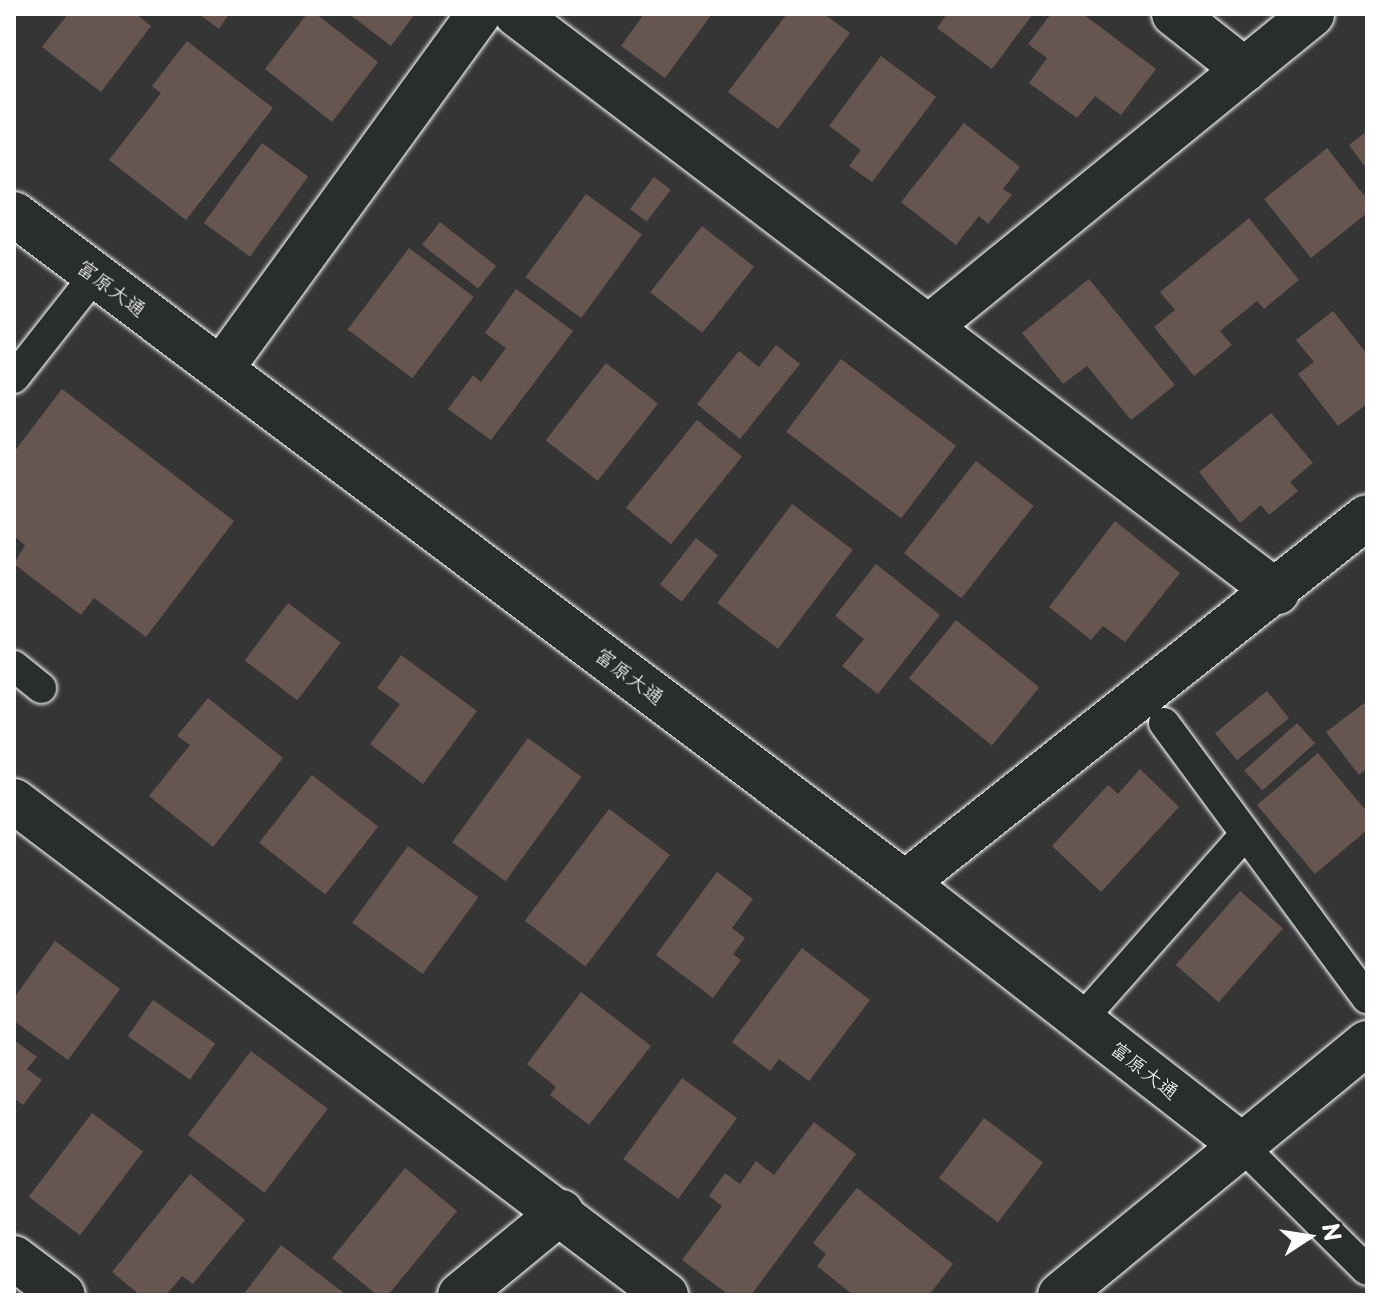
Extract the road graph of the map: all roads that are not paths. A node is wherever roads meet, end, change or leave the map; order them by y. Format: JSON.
{"nodes":[{"id":1,"x":479,"y":14,"type":"edge"},
{"id":2,"x":516,"y":14,"type":"edge"},
{"id":3,"x":1174,"y":14,"type":"edge"},
{"id":4,"x":1312,"y":14,"type":"edge"},
{"id":5,"x":1245,"y":70,"type":"junction"},
{"id":6,"x":14,"y":214,"type":"edge"},
{"id":7,"x":95,"y":275,"type":"junction"},
{"id":8,"x":930,"y":326,"type":"junction"},
{"id":9,"x":221,"y":369,"type":"junction"},
{"id":10,"x":14,"y":378,"type":"edge"},
{"id":11,"x":1367,"y":517,"type":"edge"},
{"id":12,"x":1277,"y":592,"type":"junction"},
{"id":13,"x":14,"y":666,"type":"edge"},
{"id":14,"x":41,"y":688,"type":"dead end"},
{"id":15,"x":1164,"y":723,"type":"dead end"},
{"id":16,"x":14,"y":801,"type":"edge"},
{"id":17,"x":1244,"y":836,"type":"junction"},
{"id":18,"x":905,"y":883,"type":"junction"},
{"id":19,"x":1367,"y":998,"type":"edge"},
{"id":20,"x":1081,"y":1020,"type":"junction"},
{"id":21,"x":1367,"y":1043,"type":"edge"},
{"id":22,"x":1241,"y":1145,"type":"junction"},
{"id":23,"x":561,"y":1212,"type":"junction"},
{"id":24,"x":14,"y":1258,"type":"edge"},
{"id":25,"x":1367,"y":1270,"type":"edge"},
{"id":26,"x":63,"y":1295,"type":"edge"},
{"id":27,"x":460,"y":1295,"type":"edge"},
{"id":28,"x":666,"y":1295,"type":"edge"},
{"id":29,"x":1060,"y":1295,"type":"edge"}],
"edges":[{"from":1,"to":9,"type":"street"},
{"from":2,"to":8,"type":"street"},
{"from":3,"to":5,"type":"street"},
{"from":4,"to":5,"type":"street"},
{"from":5,"to":8,"type":"street"},
{"from":6,"to":7,"type":"street","name":"富原大通"},
{"from":7,"to":9,"type":"street","name":"富原大通"},
{"from":7,"to":10,"type":"lane"},
{"from":8,"to":12,"type":"street"},
{"from":9,"to":18,"type":"street","name":"富原大通"},
{"from":11,"to":12,"type":"street"},
{"from":12,"to":18,"type":"street"},
{"from":13,"to":14,"type":"lane"},
{"from":15,"to":17,"type":"lane"},
{"from":16,"to":23,"type":"street"},
{"from":17,"to":19,"type":"lane"},
{"from":17,"to":20,"type":"lane"},
{"from":18,"to":20,"type":"street","name":"富原大通"},
{"from":20,"to":22,"type":"street","name":"富原大通"},
{"from":21,"to":22,"type":"street"},
{"from":22,"to":25,"type":"lane"},
{"from":22,"to":29,"type":"street"},
{"from":23,"to":27,"type":"street"},
{"from":23,"to":28,"type":"street"},
{"from":24,"to":26,"type":"street"}]}
